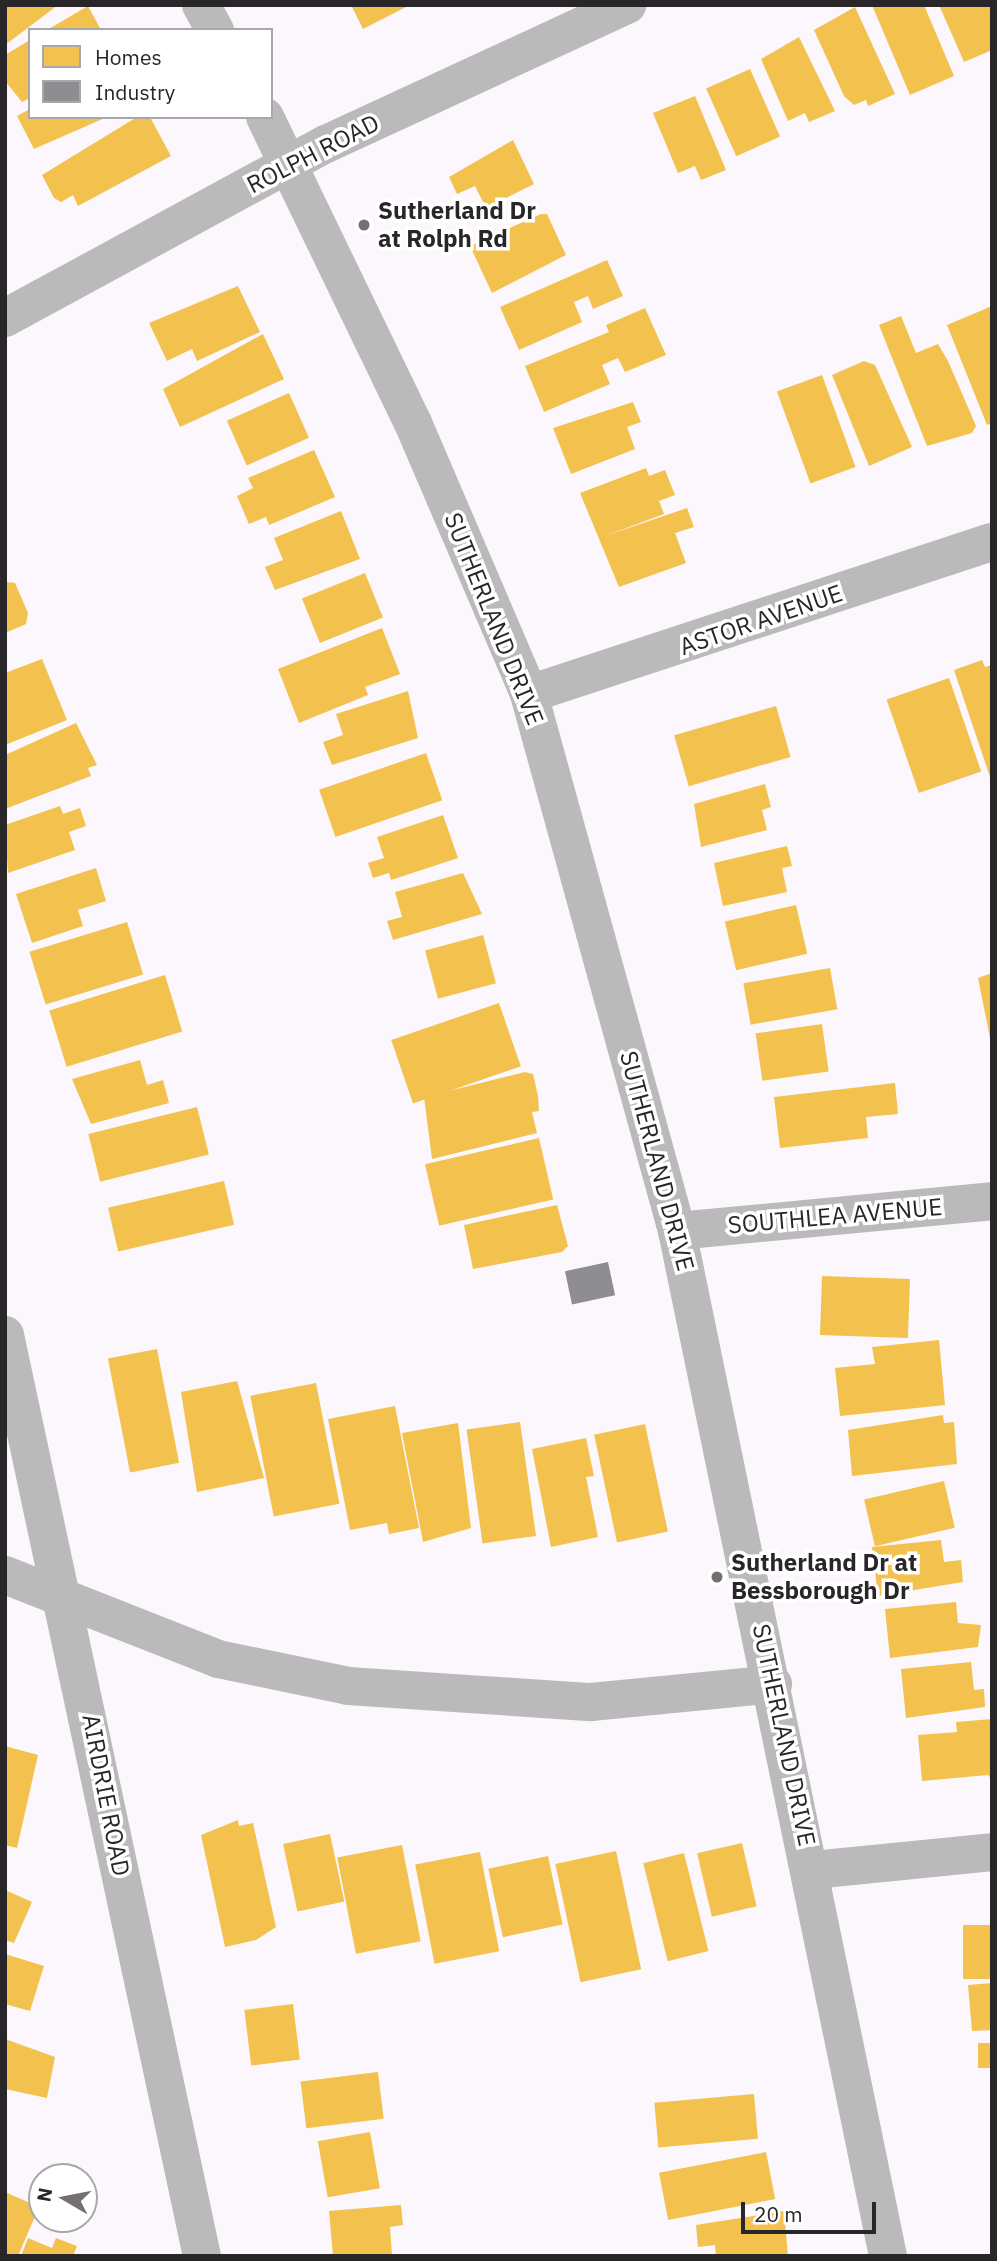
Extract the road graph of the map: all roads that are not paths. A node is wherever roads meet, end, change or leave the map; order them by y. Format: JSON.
{"nodes":[{"id":1,"x":201,"y":5,"type":"edge"},
{"id":2,"x":627,"y":5,"type":"edge"},
{"id":3,"x":214,"y":28,"type":"edge"},
{"id":4,"x":266,"y":119,"type":"edge"},
{"id":5,"x":291,"y":164,"type":"junction"},
{"id":6,"x":5,"y":318,"type":"edge"},
{"id":7,"x":992,"y":542,"type":"edge"},
{"id":8,"x":530,"y":695,"type":"junction"},
{"id":9,"x":992,"y":1201,"type":"edge"},
{"id":10,"x":677,"y":1231,"type":"junction"},
{"id":11,"x":5,"y":1335,"type":"edge"},
{"id":12,"x":5,"y":1576,"type":"edge"},
{"id":13,"x":62,"y":1602,"type":"junction"},
{"id":14,"x":773,"y":1684,"type":"junction"},
{"id":15,"x":992,"y":1852,"type":"edge"},
{"id":16,"x":813,"y":1870,"type":"junction"},
{"id":17,"x":202,"y":2256,"type":"edge"},
{"id":18,"x":888,"y":2256,"type":"edge"}],
"edges":[{"from":1,"to":3,"type":"street"},
{"from":2,"to":5,"type":"street","name":"ROLPH ROAD"},
{"from":4,"to":5,"type":"street","name":"SUTHERLAND DRIVE"},
{"from":5,"to":6,"type":"street","name":"ROLPH ROAD"},
{"from":5,"to":8,"type":"street","name":"SUTHERLAND DRIVE"},
{"from":7,"to":8,"type":"street","name":"ASTOR AVENUE"},
{"from":8,"to":10,"type":"street","name":"SUTHERLAND DRIVE"},
{"from":9,"to":10,"type":"street","name":"SOUTHLEA AVENUE"},
{"from":10,"to":14,"type":"street","name":"SUTHERLAND DRIVE"},
{"from":11,"to":13,"type":"street","name":"AIRDRIE ROAD"},
{"from":12,"to":13,"type":"street"},
{"from":13,"to":14,"type":"street"},
{"from":13,"to":17,"type":"street","name":"AIRDRIE ROAD"},
{"from":14,"to":16,"type":"street","name":"SUTHERLAND DRIVE"},
{"from":15,"to":16,"type":"street"},
{"from":16,"to":18,"type":"street","name":"SUTHERLAND DRIVE"}]}
